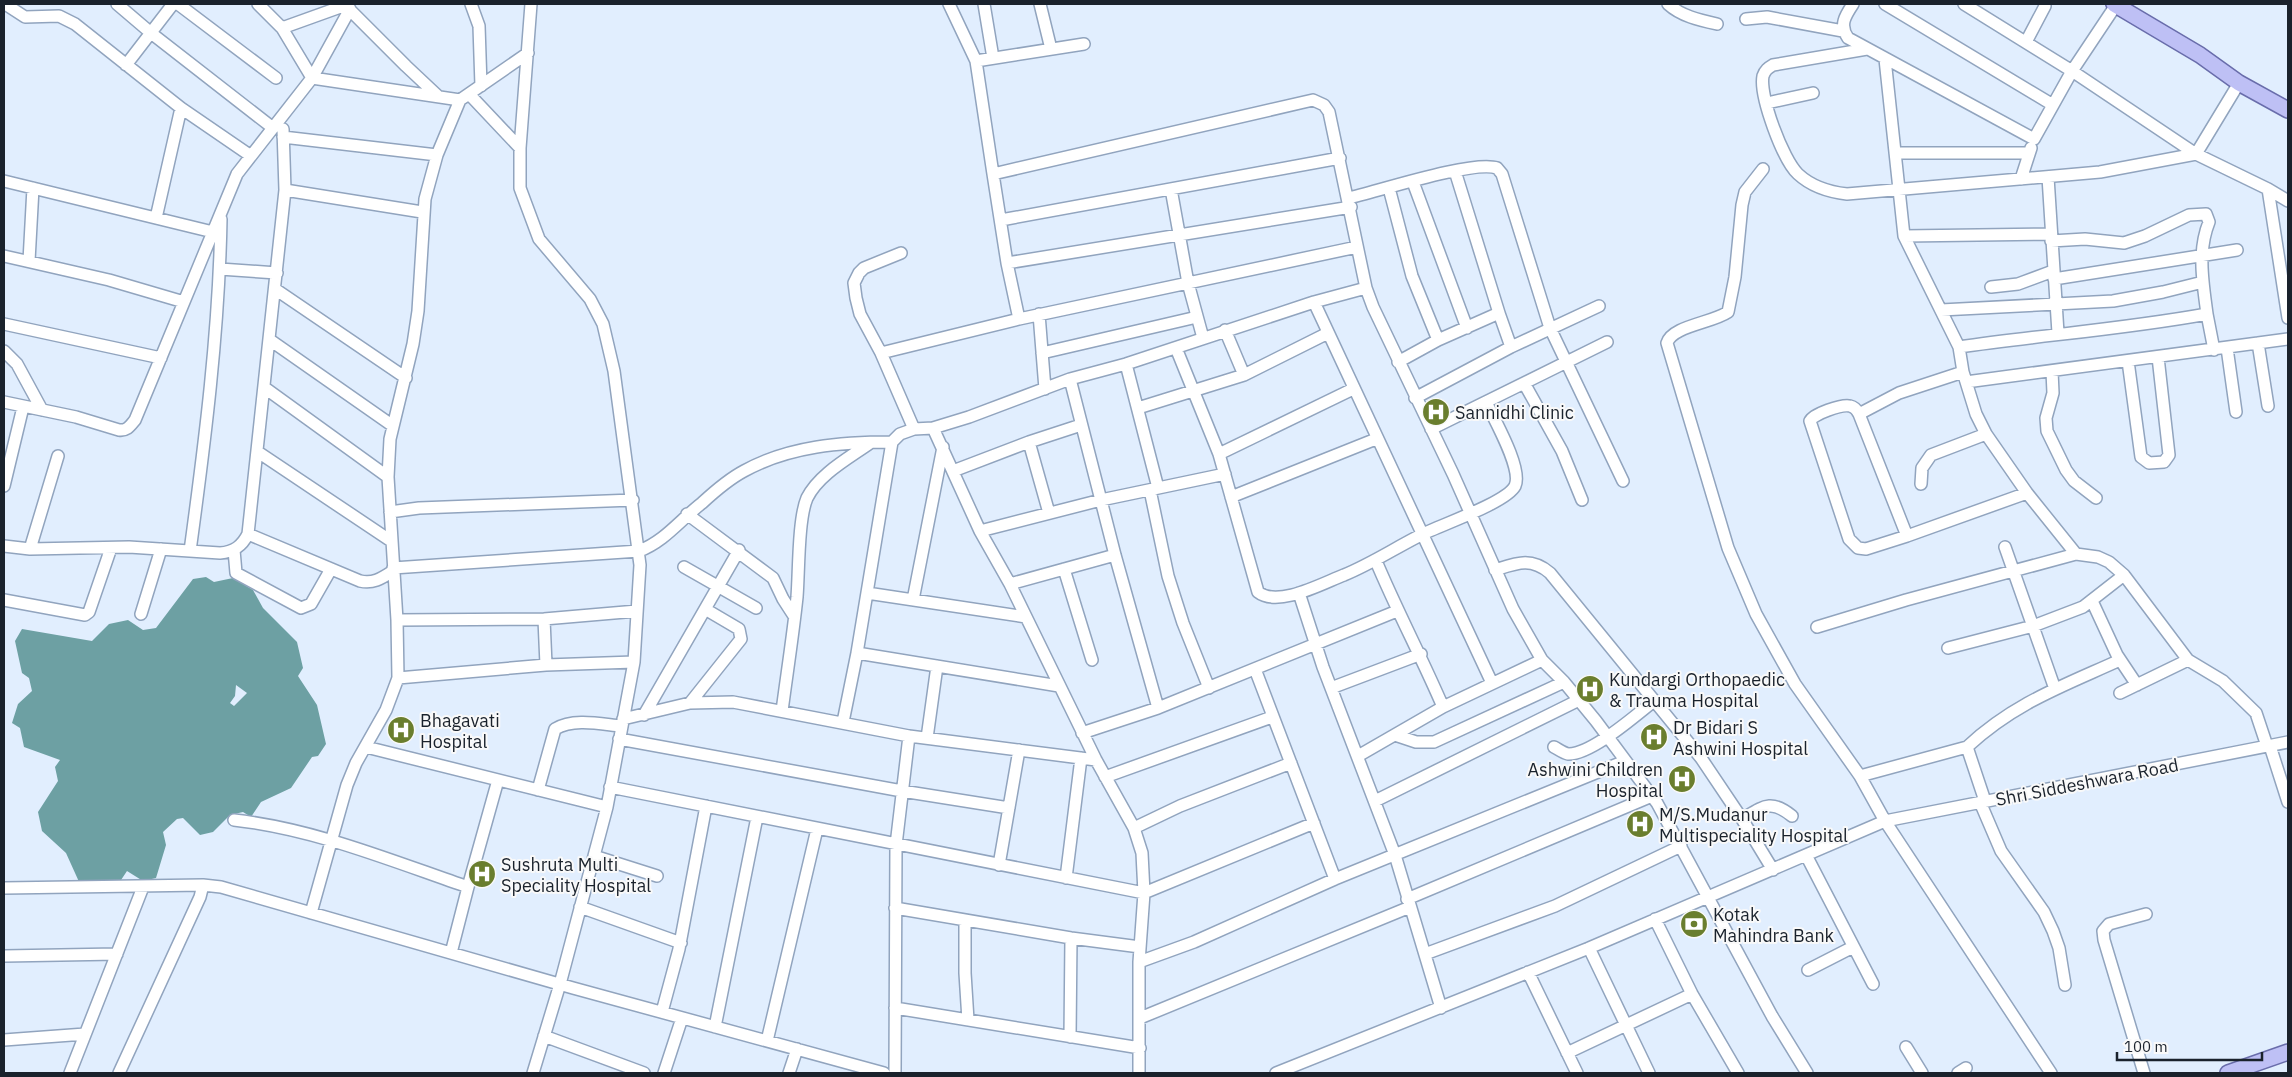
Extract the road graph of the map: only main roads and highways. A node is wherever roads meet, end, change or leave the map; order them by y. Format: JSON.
{"nodes":[{"id":1,"x":2115,"y":4,"type":"edge"},
{"id":2,"x":2288,"y":110,"type":"edge"},
{"id":3,"x":2288,"y":1052,"type":"edge"},
{"id":4,"x":2228,"y":1073,"type":"edge"}],
"edges":[{"from":1,"to":2,"type":"main road"},
{"from":3,"to":4,"type":"main road"}]}
